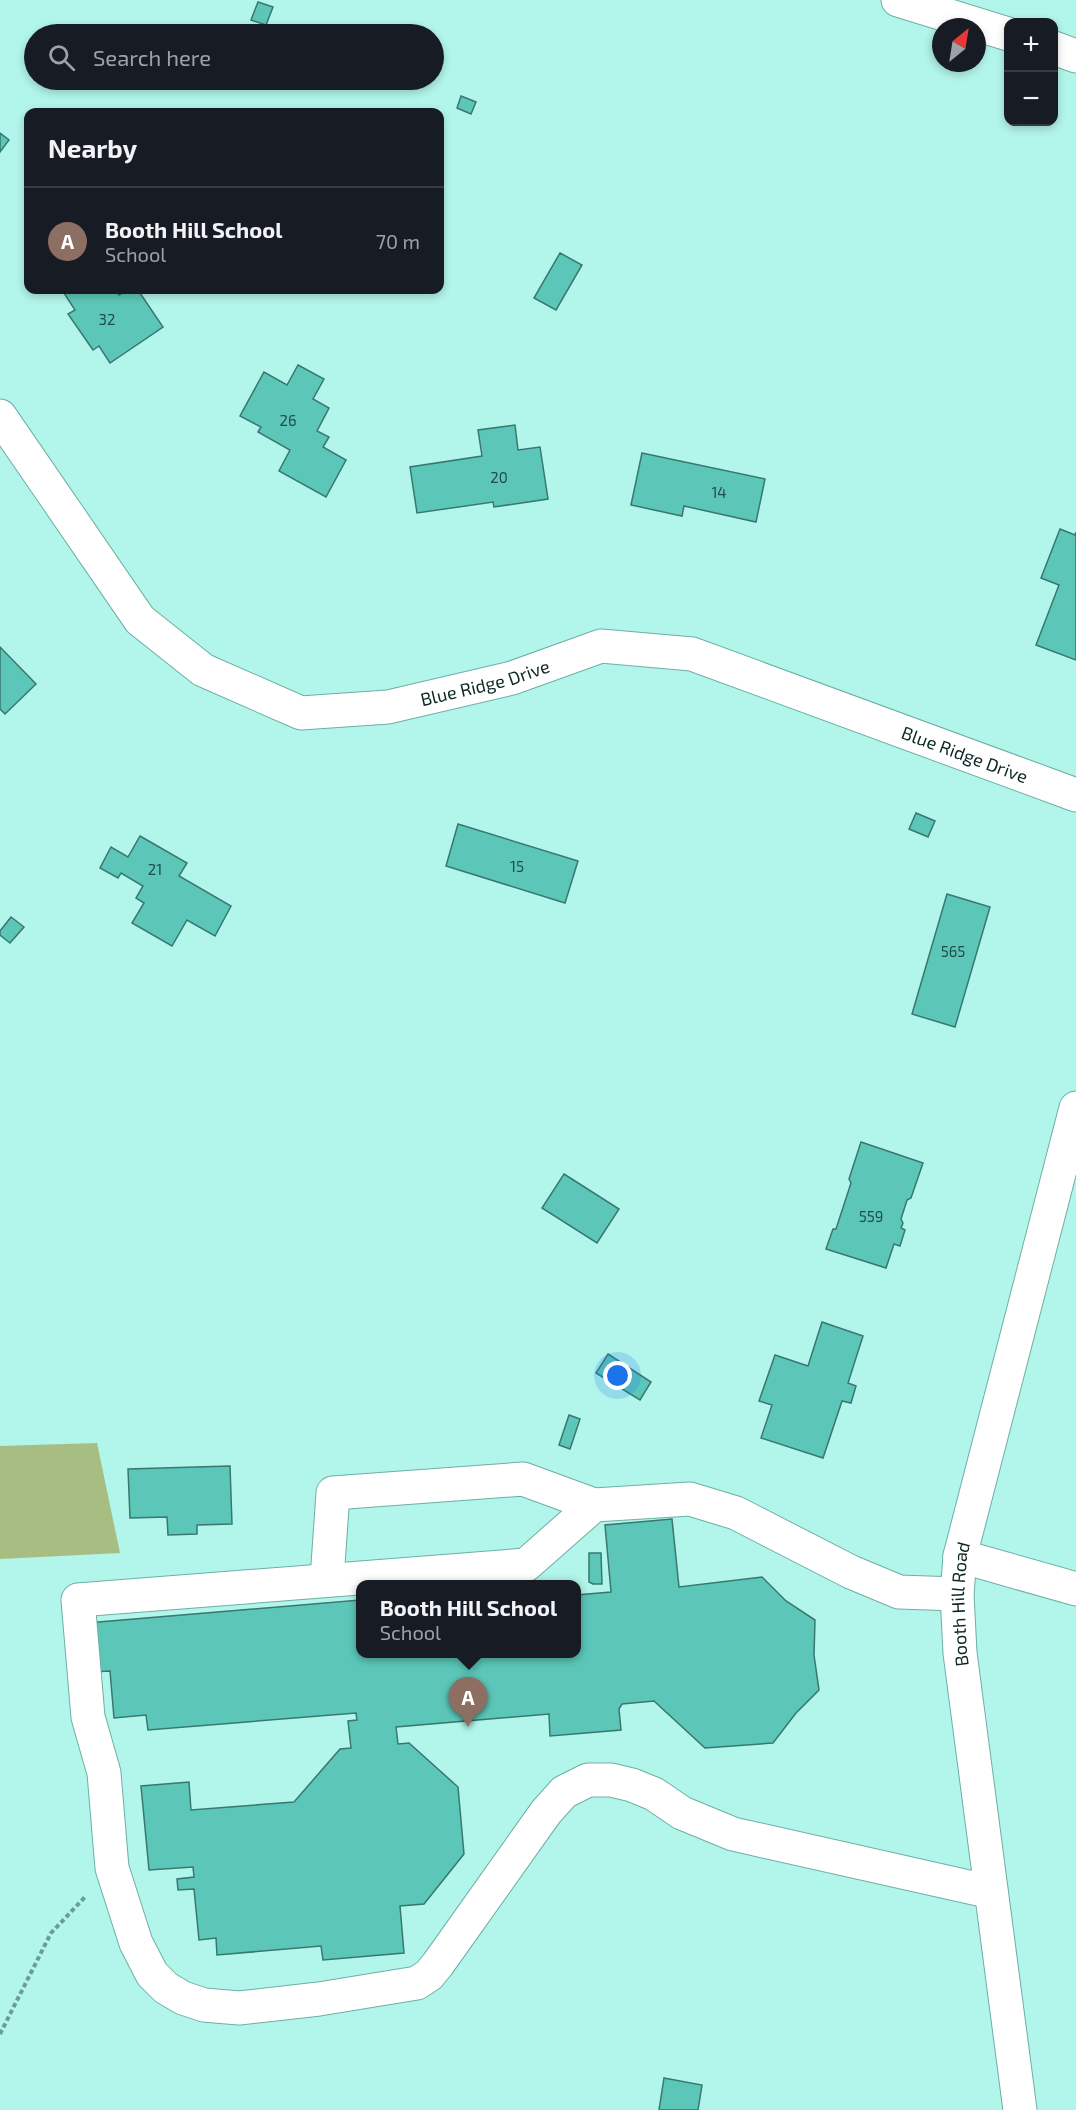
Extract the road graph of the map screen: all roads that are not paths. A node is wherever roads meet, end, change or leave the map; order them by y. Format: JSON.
{"nodes":[{"id":1,"x":898,"y":0,"type":"edge"},
{"id":2,"x":1004,"y":33,"type":"edge"},
{"id":3,"x":1058,"y":50,"type":"edge"},
{"id":4,"x":1076,"y":56,"type":"edge"},
{"id":5,"x":0,"y":416,"type":"edge"},
{"id":6,"x":1076,"y":795,"type":"edge"},
{"id":7,"x":1076,"y":1108,"type":"edge"},
{"id":8,"x":594,"y":1505,"type":"junction"},
{"id":9,"x":960,"y":1556,"type":"junction"},
{"id":10,"x":327,"y":1579,"type":"junction"},
{"id":11,"x":1076,"y":1589,"type":"edge"},
{"id":12,"x":957,"y":1594,"type":"junction"},
{"id":13,"x":991,"y":1892,"type":"junction"},
{"id":14,"x":1020,"y":2110,"type":"edge"}],
"edges":[{"from":1,"to":2,"type":"street"},
{"from":3,"to":4,"type":"street"},
{"from":5,"to":6,"type":"street","name":"Blue Ridge Drive"},
{"from":7,"to":9,"type":"street","name":"Booth Hill Road"},
{"from":8,"to":10,"type":"street"},
{"from":8,"to":10,"type":"street"},
{"from":8,"to":12,"type":"street"},
{"from":9,"to":11,"type":"street"},
{"from":9,"to":12,"type":"street","name":"Booth Hill Road"},
{"from":10,"to":13,"type":"street"},
{"from":12,"to":13,"type":"street","name":"Booth Hill Road"},
{"from":13,"to":14,"type":"street","name":"Booth Hill Road"}]}
